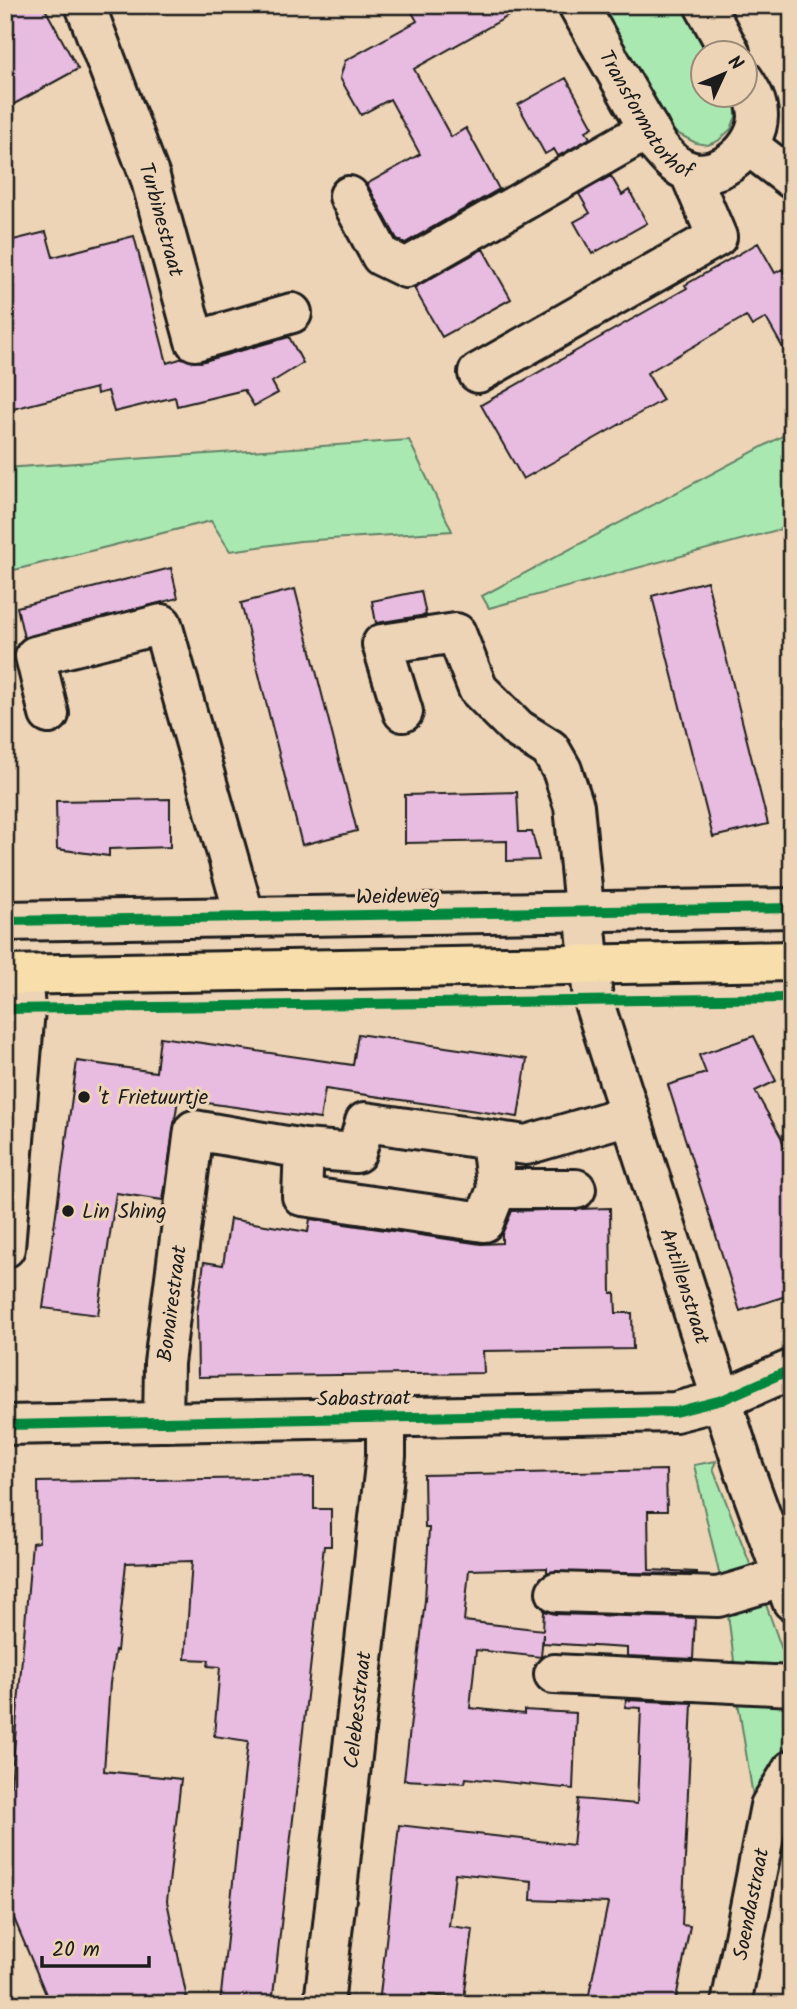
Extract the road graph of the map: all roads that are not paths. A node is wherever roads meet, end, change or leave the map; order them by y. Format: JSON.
{"nodes":[{"id":1,"x":85,"y":5,"type":"edge"},
{"id":2,"x":578,"y":5,"type":"edge"},
{"id":3,"x":704,"y":5,"type":"edge"},
{"id":4,"x":722,"y":38,"type":"edge"},
{"id":5,"x":757,"y":108,"type":"edge"},
{"id":6,"x":649,"y":129,"type":"junction"},
{"id":7,"x":749,"y":146,"type":"junction"},
{"id":8,"x":689,"y":171,"type":"junction"},
{"id":9,"x":792,"y":179,"type":"edge"},
{"id":10,"x":349,"y":196,"type":"dead end"},
{"id":11,"x":292,"y":313,"type":"dead end"},
{"id":12,"x":478,"y":373,"type":"dead end"},
{"id":13,"x":403,"y":712,"type":"dead end"},
{"id":14,"x":49,"y":715,"type":"dead end"},
{"id":15,"x":792,"y":908,"type":"edge"},
{"id":16,"x":582,"y":911,"type":"junction"},
{"id":17,"x":245,"y":917,"type":"junction"},
{"id":18,"x":5,"y":921,"type":"edge"},
{"id":19,"x":792,"y":961,"type":"edge"},
{"id":20,"x":589,"y":966,"type":"junction"},
{"id":21,"x":13,"y":975,"type":"edge"},
{"id":22,"x":629,"y":1115,"type":"junction"},
{"id":23,"x":491,"y":1142,"type":"junction"},
{"id":24,"x":304,"y":1149,"type":"junction"},
{"id":25,"x":497,"y":1189,"type":"junction"},
{"id":26,"x":576,"y":1189,"type":"dead end"},
{"id":27,"x":5,"y":1248,"type":"edge"},
{"id":28,"x":792,"y":1368,"type":"edge"},
{"id":29,"x":722,"y":1400,"type":"junction"},
{"id":30,"x":386,"y":1417,"type":"junction"},
{"id":31,"x":163,"y":1422,"type":"junction"},
{"id":32,"x":5,"y":1425,"type":"edge"},
{"id":33,"x":787,"y":1590,"type":"edge"},
{"id":34,"x":556,"y":1592,"type":"dead end"},
{"id":35,"x":554,"y":1674,"type":"dead end"},
{"id":36,"x":792,"y":1686,"type":"edge"},
{"id":37,"x":792,"y":1770,"type":"edge"},
{"id":38,"x":324,"y":2004,"type":"edge"},
{"id":39,"x":732,"y":2004,"type":"edge"}],
"edges":[{"from":1,"to":11,"type":"street","name":"Turbinestraat"},
{"from":2,"to":6,"type":"street","name":"Transformatorhof"},
{"from":3,"to":4,"type":"street"},
{"from":5,"to":7,"type":"street"},
{"from":6,"to":8,"type":"street","name":"Transformatorhof"},
{"from":6,"to":10,"type":"street"},
{"from":7,"to":8,"type":"street","name":"Transformatorhof"},
{"from":7,"to":9,"type":"street"},
{"from":8,"to":12,"type":"street"},
{"from":13,"to":16,"type":"street"},
{"from":14,"to":17,"type":"street"},
{"from":15,"to":16,"type":"street","name":"Weideweg"},
{"from":16,"to":17,"type":"street","name":"Weideweg"},
{"from":16,"to":20,"type":"street"},
{"from":17,"to":18,"type":"street","name":"Weideweg"},
{"from":19,"to":20,"type":"main road"},
{"from":20,"to":21,"type":"main road"},
{"from":20,"to":22,"type":"street","name":"Antillenstraat"},
{"from":21,"to":27,"type":"street"},
{"from":22,"to":23,"type":"street","name":"Bonairestraat"},
{"from":22,"to":29,"type":"street","name":"Antillenstraat"},
{"from":23,"to":24,"type":"street","name":"Bonairestraat"},
{"from":23,"to":25,"type":"street"},
{"from":24,"to":25,"type":"street"},
{"from":24,"to":31,"type":"street","name":"Bonairestraat"},
{"from":25,"to":26,"type":"street"},
{"from":28,"to":29,"type":"street","name":"Sabastraat"},
{"from":29,"to":30,"type":"street","name":"Sabastraat"},
{"from":29,"to":33,"type":"street","name":"Antillenstraat"},
{"from":30,"to":31,"type":"street","name":"Sabastraat"},
{"from":30,"to":38,"type":"street","name":"Celebesstraat"},
{"from":31,"to":32,"type":"street","name":"Sabastraat"},
{"from":33,"to":34,"type":"street"},
{"from":35,"to":36,"type":"street"},
{"from":37,"to":39,"type":"street","name":"Soendastraat"}]}
